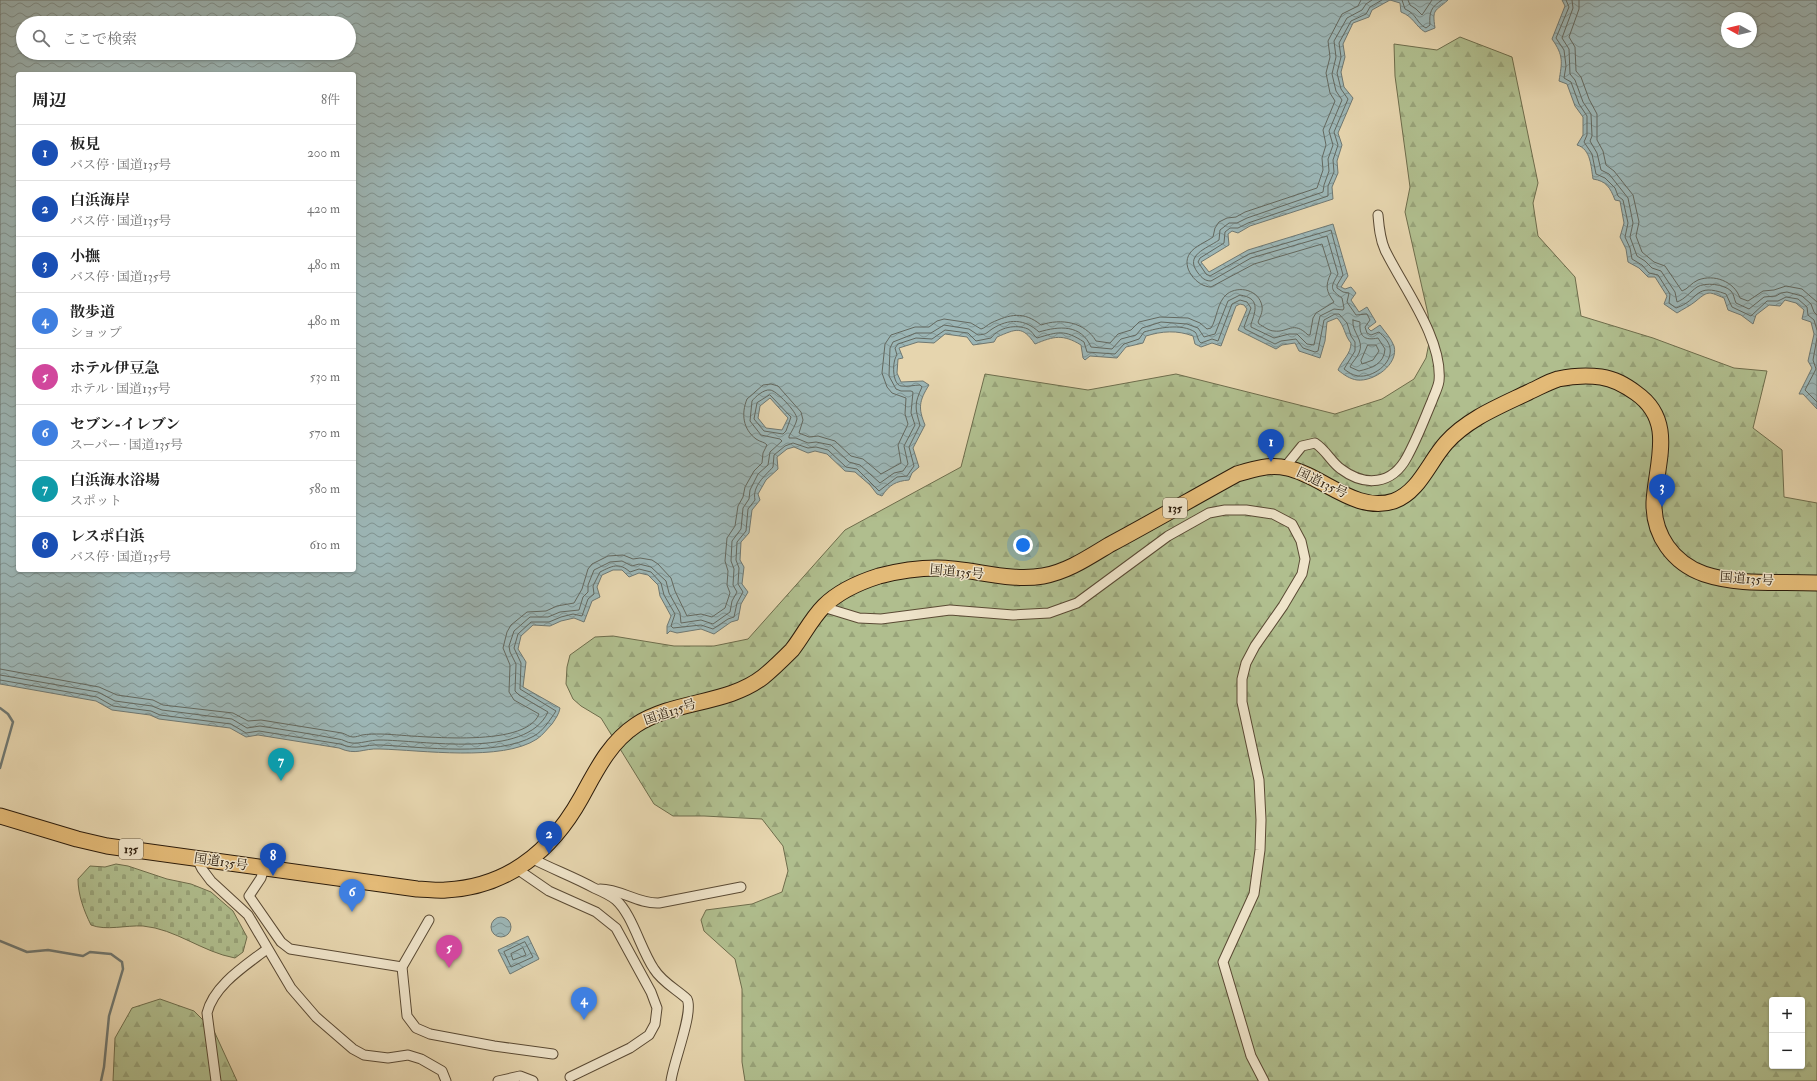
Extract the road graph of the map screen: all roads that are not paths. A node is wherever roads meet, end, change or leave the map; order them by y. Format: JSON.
{"nodes":[{"id":1,"x":1378,"y":215,"type":"dead end"},
{"id":2,"x":1285,"y":467,"type":"junction"},
{"id":3,"x":1817,"y":583,"type":"edge"},
{"id":4,"x":823,"y":607,"type":"junction"},
{"id":5,"x":0,"y":816,"type":"edge"},
{"id":6,"x":531,"y":858,"type":"junction"},
{"id":7,"x":197,"y":859,"type":"junction"},
{"id":8,"x":264,"y":868,"type":"junction"},
{"id":9,"x":517,"y":869,"type":"junction"},
{"id":10,"x":741,"y":887,"type":"dead end"},
{"id":11,"x":596,"y":889,"type":"junction"},
{"id":12,"x":429,"y":920,"type":"dead end"},
{"id":13,"x":267,"y":949,"type":"junction"},
{"id":14,"x":402,"y":967,"type":"junction"},
{"id":15,"x":553,"y":1054,"type":"dead end"},
{"id":16,"x":570,"y":1077,"type":"dead end"},
{"id":17,"x":216,"y":1081,"type":"edge"},
{"id":18,"x":446,"y":1081,"type":"edge"},
{"id":19,"x":498,"y":1081,"type":"edge"},
{"id":20,"x":533,"y":1081,"type":"edge"},
{"id":21,"x":671,"y":1081,"type":"edge"},
{"id":22,"x":1264,"y":1081,"type":"edge"}],
"edges":[{"from":1,"to":2,"type":"street"},
{"from":2,"to":3,"type":"highway","name":"国道135号","number":"135"},
{"from":2,"to":4,"type":"highway","name":"国道135号","number":"135"},
{"from":4,"to":6,"type":"highway","name":"国道135号","number":"135"},
{"from":4,"to":22,"type":"street"},
{"from":5,"to":7,"type":"highway","name":"国道135号","number":"135"},
{"from":6,"to":9,"type":"highway","name":"国道135号","number":"135"},
{"from":6,"to":11,"type":"street"},
{"from":7,"to":8,"type":"highway","name":"国道135号","number":"135"},
{"from":7,"to":13,"type":"street"},
{"from":8,"to":9,"type":"highway","name":"国道135号","number":"135"},
{"from":8,"to":14,"type":"street"},
{"from":9,"to":16,"type":"street"},
{"from":10,"to":11,"type":"street"},
{"from":11,"to":21,"type":"street"},
{"from":12,"to":14,"type":"street"},
{"from":13,"to":17,"type":"street"},
{"from":13,"to":18,"type":"street"},
{"from":14,"to":15,"type":"street"},
{"from":19,"to":20,"type":"street"}]}
